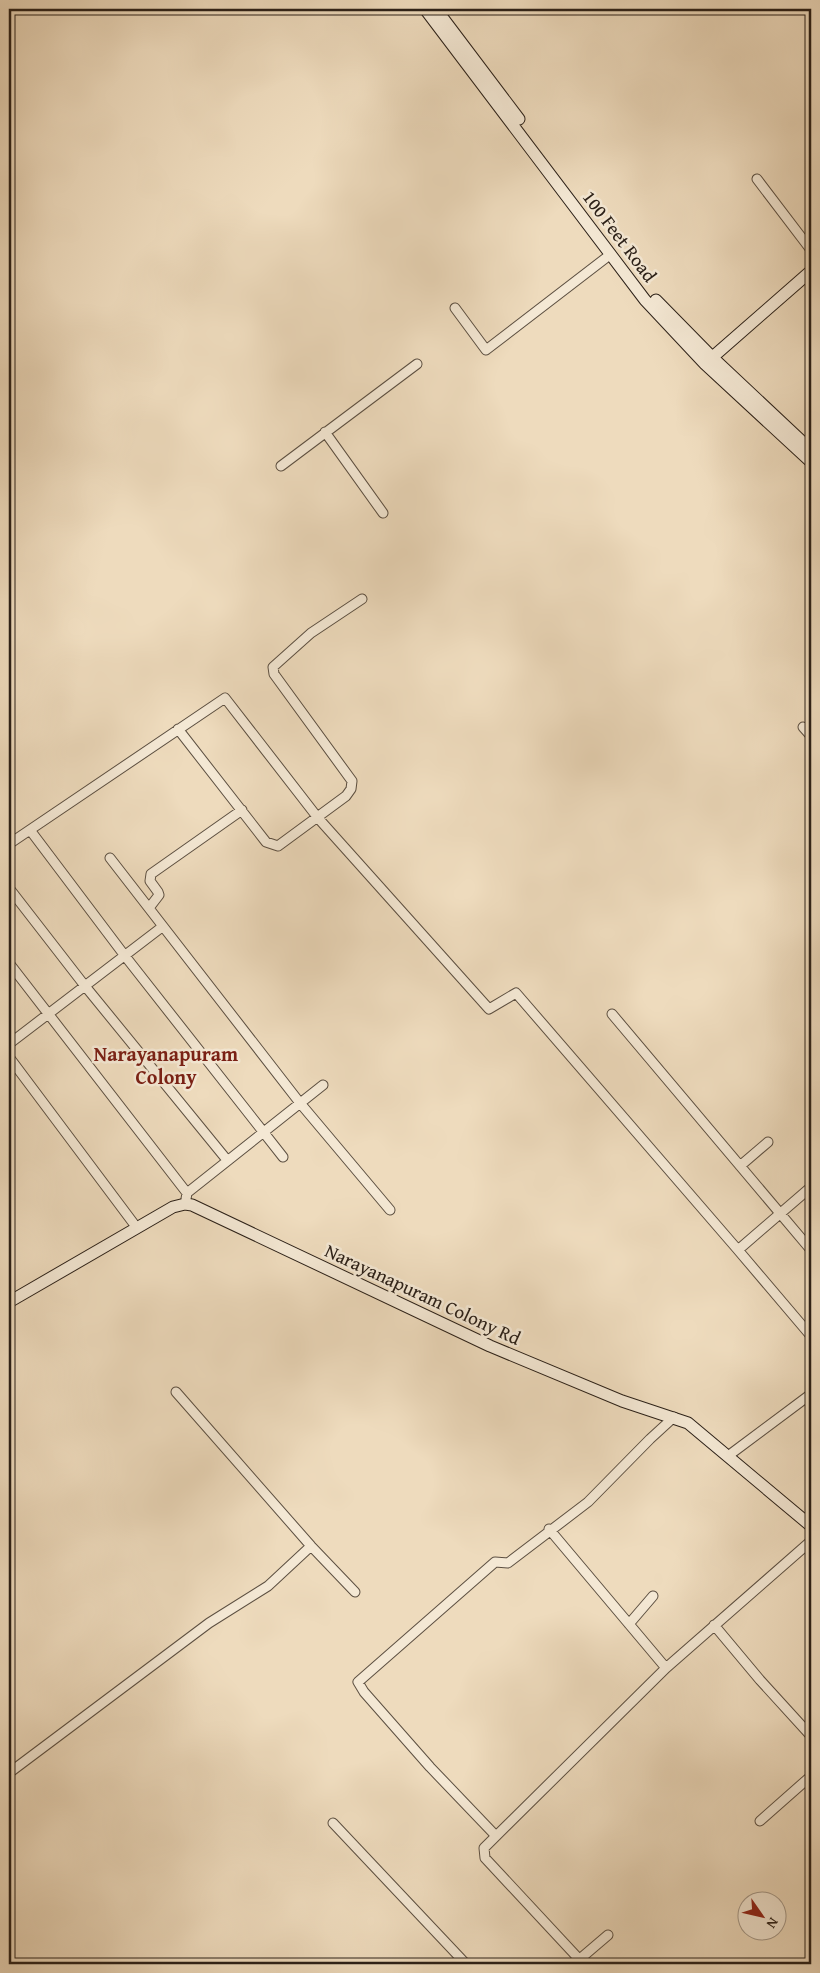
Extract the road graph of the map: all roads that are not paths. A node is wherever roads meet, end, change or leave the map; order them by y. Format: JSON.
{"nodes":[{"id":1,"x":425,"y":9,"type":"edge"},
{"id":2,"x":436,"y":9,"type":"edge"},
{"id":3,"x":757,"y":179,"type":"dead end"},
{"id":4,"x":811,"y":250,"type":"edge"},
{"id":5,"x":611,"y":254,"type":"junction"},
{"id":6,"x":811,"y":271,"type":"edge"},
{"id":7,"x":455,"y":308,"type":"dead end"},
{"id":8,"x":708,"y":361,"type":"junction"},
{"id":9,"x":417,"y":364,"type":"dead end"},
{"id":10,"x":325,"y":432,"type":"junction"},
{"id":11,"x":811,"y":450,"type":"edge"},
{"id":12,"x":811,"y":462,"type":"edge"},
{"id":13,"x":281,"y":466,"type":"dead end"},
{"id":14,"x":383,"y":513,"type":"dead end"},
{"id":15,"x":362,"y":599,"type":"dead end"},
{"id":16,"x":803,"y":727,"type":"dead end"},
{"id":17,"x":178,"y":729,"type":"junction"},
{"id":18,"x":811,"y":736,"type":"edge"},
{"id":19,"x":242,"y":810,"type":"junction"},
{"id":20,"x":318,"y":818,"type":"junction"},
{"id":21,"x":30,"y":830,"type":"junction"},
{"id":22,"x":9,"y":844,"type":"edge"},
{"id":23,"x":110,"y":858,"type":"dead end"},
{"id":24,"x":9,"y":888,"type":"edge"},
{"id":25,"x":149,"y":908,"type":"junction"},
{"id":26,"x":162,"y":927,"type":"junction"},
{"id":27,"x":125,"y":956,"type":"junction"},
{"id":28,"x":9,"y":963,"type":"edge"},
{"id":29,"x":85,"y":986,"type":"junction"},
{"id":30,"x":49,"y":1014,"type":"junction"},
{"id":31,"x":612,"y":1014,"type":"dead end"},
{"id":32,"x":9,"y":1044,"type":"edge"},
{"id":33,"x":9,"y":1057,"type":"edge"},
{"id":34,"x":323,"y":1085,"type":"dead end"},
{"id":35,"x":300,"y":1103,"type":"junction"},
{"id":36,"x":265,"y":1132,"type":"junction"},
{"id":37,"x":768,"y":1142,"type":"dead end"},
{"id":38,"x":283,"y":1157,"type":"dead end"},
{"id":39,"x":227,"y":1160,"type":"junction"},
{"id":40,"x":740,"y":1166,"type":"junction"},
{"id":41,"x":811,"y":1186,"type":"edge"},
{"id":42,"x":186,"y":1199,"type":"junction"},
{"id":43,"x":390,"y":1210,"type":"dead end"},
{"id":44,"x":780,"y":1213,"type":"junction"},
{"id":45,"x":137,"y":1228,"type":"junction"},
{"id":46,"x":738,"y":1250,"type":"junction"},
{"id":47,"x":811,"y":1250,"type":"edge"},
{"id":48,"x":9,"y":1302,"type":"edge"},
{"id":49,"x":811,"y":1336,"type":"edge"},
{"id":50,"x":176,"y":1392,"type":"dead end"},
{"id":51,"x":811,"y":1394,"type":"edge"},
{"id":52,"x":674,"y":1417,"type":"junction"},
{"id":53,"x":728,"y":1456,"type":"junction"},
{"id":54,"x":811,"y":1526,"type":"edge"},
{"id":55,"x":549,"y":1529,"type":"junction"},
{"id":56,"x":811,"y":1541,"type":"edge"},
{"id":57,"x":311,"y":1546,"type":"junction"},
{"id":58,"x":355,"y":1592,"type":"dead end"},
{"id":59,"x":653,"y":1596,"type":"dead end"},
{"id":60,"x":629,"y":1624,"type":"junction"},
{"id":61,"x":714,"y":1625,"type":"junction"},
{"id":62,"x":666,"y":1668,"type":"junction"},
{"id":63,"x":811,"y":1736,"type":"edge"},
{"id":64,"x":9,"y":1773,"type":"edge"},
{"id":65,"x":811,"y":1776,"type":"edge"},
{"id":66,"x":760,"y":1822,"type":"dead end"},
{"id":67,"x":333,"y":1823,"type":"dead end"},
{"id":68,"x":496,"y":1836,"type":"junction"},
{"id":69,"x":608,"y":1934,"type":"dead end"},
{"id":70,"x":576,"y":1962,"type":"edge"},
{"id":71,"x":466,"y":1964,"type":"edge"}],
"edges":[{"from":1,"to":5,"type":"street","name":"100 Feet Road"},
{"from":2,"to":8,"type":"street","name":"100 Feet Road"},
{"from":3,"to":4,"type":"street"},
{"from":5,"to":7,"type":"street"},
{"from":5,"to":8,"type":"street","name":"100 Feet Road"},
{"from":6,"to":8,"type":"street"},
{"from":8,"to":11,"type":"street","name":"100 Feet Road"},
{"from":8,"to":12,"type":"street","name":"100 Feet Road"},
{"from":9,"to":10,"type":"street"},
{"from":10,"to":13,"type":"street"},
{"from":10,"to":14,"type":"street"},
{"from":15,"to":20,"type":"street"},
{"from":16,"to":18,"type":"street"},
{"from":17,"to":19,"type":"street"},
{"from":17,"to":20,"type":"street"},
{"from":17,"to":21,"type":"street"},
{"from":19,"to":20,"type":"street"},
{"from":19,"to":25,"type":"street"},
{"from":20,"to":46,"type":"street"},
{"from":21,"to":22,"type":"street"},
{"from":21,"to":27,"type":"street"},
{"from":23,"to":25,"type":"street"},
{"from":24,"to":29,"type":"street"},
{"from":25,"to":26,"type":"street"},
{"from":26,"to":27,"type":"street"},
{"from":26,"to":35,"type":"street"},
{"from":27,"to":29,"type":"street"},
{"from":27,"to":36,"type":"street"},
{"from":28,"to":30,"type":"street"},
{"from":29,"to":30,"type":"street"},
{"from":29,"to":39,"type":"street"},
{"from":30,"to":32,"type":"street"},
{"from":30,"to":42,"type":"street"},
{"from":31,"to":40,"type":"street"},
{"from":33,"to":45,"type":"street"},
{"from":34,"to":35,"type":"street"},
{"from":35,"to":36,"type":"street"},
{"from":35,"to":43,"type":"street"},
{"from":36,"to":38,"type":"street"},
{"from":36,"to":39,"type":"street"},
{"from":37,"to":40,"type":"street"},
{"from":39,"to":42,"type":"street"},
{"from":40,"to":44,"type":"street"},
{"from":41,"to":44,"type":"street"},
{"from":42,"to":45,"type":"street"},
{"from":42,"to":52,"type":"street","name":"Narayanapuram Colony Rd"},
{"from":44,"to":46,"type":"street"},
{"from":44,"to":47,"type":"street"},
{"from":45,"to":48,"type":"street"},
{"from":46,"to":49,"type":"street"},
{"from":50,"to":57,"type":"street"},
{"from":51,"to":53,"type":"street"},
{"from":52,"to":53,"type":"street","name":"Narayanapuram Colony Rd"},
{"from":52,"to":55,"type":"street"},
{"from":53,"to":54,"type":"street","name":"Narayanapuram Colony Rd"},
{"from":55,"to":60,"type":"street"},
{"from":55,"to":68,"type":"street"},
{"from":56,"to":61,"type":"street"},
{"from":57,"to":58,"type":"street"},
{"from":57,"to":64,"type":"street"},
{"from":59,"to":60,"type":"street"},
{"from":60,"to":62,"type":"street"},
{"from":61,"to":62,"type":"street"},
{"from":61,"to":63,"type":"street"},
{"from":62,"to":68,"type":"street"},
{"from":65,"to":66,"type":"street"},
{"from":67,"to":71,"type":"street"},
{"from":68,"to":70,"type":"street"},
{"from":69,"to":70,"type":"street"}]}
